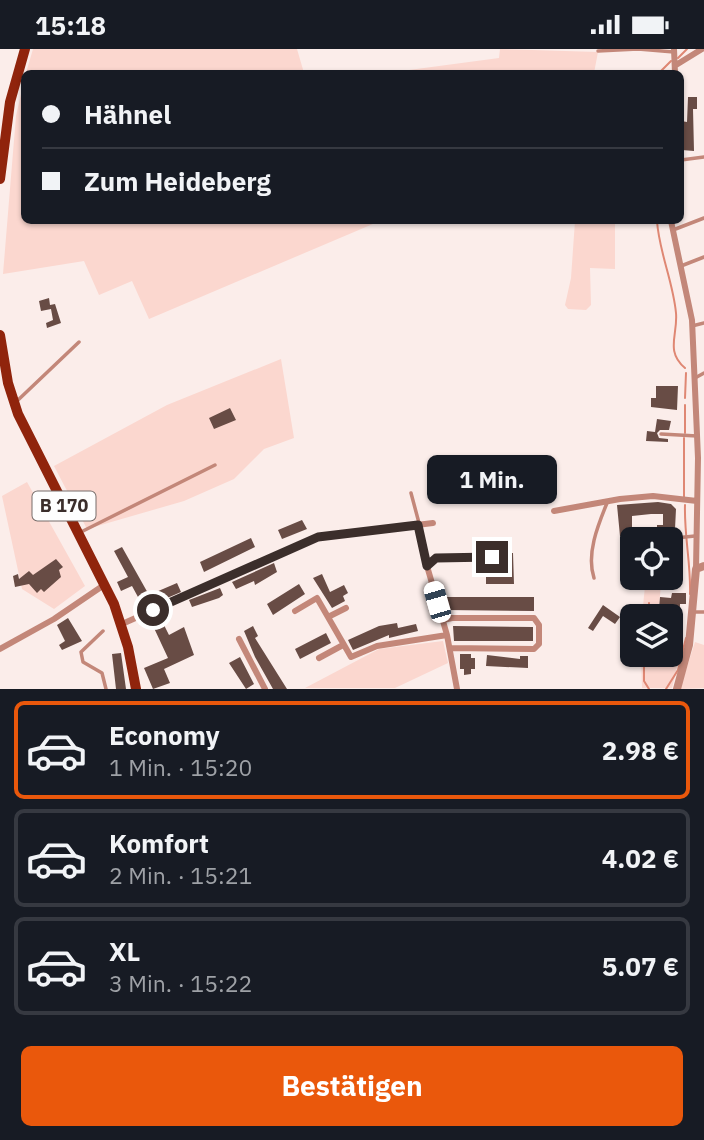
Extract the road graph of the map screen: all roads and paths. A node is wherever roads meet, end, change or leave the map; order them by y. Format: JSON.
{"nodes":[{"id":1,"x":25,"y":49,"type":"edge"},
{"id":2,"x":702,"y":49,"type":"edge"},
{"id":3,"x":598,"y":51,"type":"dead end"},
{"id":4,"x":674,"y":51,"type":"edge"},
{"id":5,"x":676,"y":65,"type":"junction"},
{"id":6,"x":675,"y":70,"type":"edge"},
{"id":7,"x":704,"y":157,"type":"edge"},
{"id":8,"x":684,"y":160,"type":"edge"},
{"id":9,"x":0,"y":179,"type":"edge"},
{"id":10,"x":704,"y":218,"type":"edge"},
{"id":11,"x":672,"y":224,"type":"edge"},
{"id":12,"x":673,"y":230,"type":"junction"},
{"id":13,"x":704,"y":257,"type":"edge"},
{"id":14,"x":681,"y":266,"type":"junction"},
{"id":15,"x":704,"y":323,"type":"edge"},
{"id":16,"x":692,"y":325,"type":"junction"},
{"id":17,"x":0,"y":335,"type":"edge"},
{"id":18,"x":79,"y":342,"type":"dead end"},
{"id":19,"x":704,"y":373,"type":"edge"},
{"id":20,"x":693,"y":379,"type":"junction"},
{"id":21,"x":14,"y":403,"type":"junction"},
{"id":22,"x":661,"y":434,"type":"dead end"},
{"id":23,"x":697,"y":436,"type":"junction"},
{"id":24,"x":215,"y":465,"type":"dead end"},
{"id":25,"x":411,"y":493,"type":"dead end"},
{"id":26,"x":608,"y":501,"type":"junction"},
{"id":27,"x":697,"y":502,"type":"junction"},
{"id":28,"x":555,"y":511,"type":"dead end"},
{"id":29,"x":433,"y":523,"type":"dead end"},
{"id":30,"x":419,"y":525,"type":"junction"},
{"id":31,"x":78,"y":534,"type":"junction"},
{"id":32,"x":695,"y":536,"type":"junction"},
{"id":33,"x":683,"y":537,"type":"edge"},
{"id":34,"x":492,"y":557,"type":"dead end"},
{"id":35,"x":427,"y":566,"type":"junction"},
{"id":36,"x":700,"y":568,"type":"edge"},
{"id":37,"x":594,"y":578,"type":"dead end"},
{"id":38,"x":104,"y":585,"type":"junction"},
{"id":39,"x":346,"y":608,"type":"dead end"},
{"id":40,"x":295,"y":611,"type":"dead end"},
{"id":41,"x":692,"y":612,"type":"junction"},
{"id":42,"x":704,"y":612,"type":"edge"},
{"id":43,"x":328,"y":617,"type":"junction"},
{"id":44,"x":443,"y":620,"type":"junction"},
{"id":45,"x":122,"y":624,"type":"junction"},
{"id":46,"x":103,"y":631,"type":"dead end"},
{"id":47,"x":447,"y":635,"type":"junction"},
{"id":48,"x":239,"y":639,"type":"dead end"},
{"id":49,"x":343,"y":645,"type":"junction"},
{"id":50,"x":450,"y":648,"type":"junction"},
{"id":51,"x":0,"y":649,"type":"edge"},
{"id":52,"x":320,"y":658,"type":"dead end"},
{"id":53,"x":106,"y":688,"type":"edge"},
{"id":54,"x":136,"y":688,"type":"edge"},
{"id":55,"x":265,"y":688,"type":"edge"},
{"id":56,"x":457,"y":688,"type":"edge"},
{"id":57,"x":677,"y":688,"type":"edge"}],
"edges":[{"from":1,"to":9,"type":"main road"},
{"from":2,"to":5,"type":"street"},
{"from":3,"to":4,"type":"lane"},
{"from":4,"to":5,"type":"street"},
{"from":5,"to":6,"type":"street"},
{"from":7,"to":8,"type":"lane"},
{"from":10,"to":12,"type":"lane"},
{"from":11,"to":12,"type":"street"},
{"from":12,"to":14,"type":"street"},
{"from":13,"to":14,"type":"lane"},
{"from":14,"to":16,"type":"street"},
{"from":15,"to":16,"type":"lane"},
{"from":16,"to":20,"type":"street"},
{"from":17,"to":21,"type":"main road","number":"B 170"},
{"from":18,"to":21,"type":"lane"},
{"from":19,"to":20,"type":"lane"},
{"from":20,"to":23,"type":"street"},
{"from":21,"to":31,"type":"main road","number":"B 170"},
{"from":22,"to":23,"type":"lane"},
{"from":23,"to":27,"type":"street"},
{"from":24,"to":31,"type":"lane"},
{"from":25,"to":30,"type":"lane"},
{"from":26,"to":27,"type":"street"},
{"from":26,"to":28,"type":"street"},
{"from":26,"to":37,"type":"lane"},
{"from":27,"to":32,"type":"street"},
{"from":29,"to":30,"type":"street"},
{"from":30,"to":35,"type":"lane"},
{"from":30,"to":45,"type":"street"},
{"from":31,"to":38,"type":"main road","number":"B 170"},
{"from":32,"to":33,"type":"lane"},
{"from":32,"to":36,"type":"street"},
{"from":34,"to":35,"type":"street"},
{"from":35,"to":44,"type":"street"},
{"from":36,"to":41,"type":"street"},
{"from":38,"to":45,"type":"main road","number":"B 170"},
{"from":38,"to":51,"type":"street"},
{"from":39,"to":43,"type":"street"},
{"from":40,"to":43,"type":"street"},
{"from":41,"to":42,"type":"lane"},
{"from":41,"to":57,"type":"street"},
{"from":43,"to":49,"type":"street"},
{"from":44,"to":47,"type":"street"},
{"from":44,"to":50,"type":"street"},
{"from":45,"to":54,"type":"main road","number":"B 170"},
{"from":46,"to":53,"type":"lane"},
{"from":47,"to":49,"type":"street"},
{"from":47,"to":50,"type":"street"},
{"from":48,"to":55,"type":"street"},
{"from":49,"to":52,"type":"street"},
{"from":50,"to":56,"type":"street"}]}
